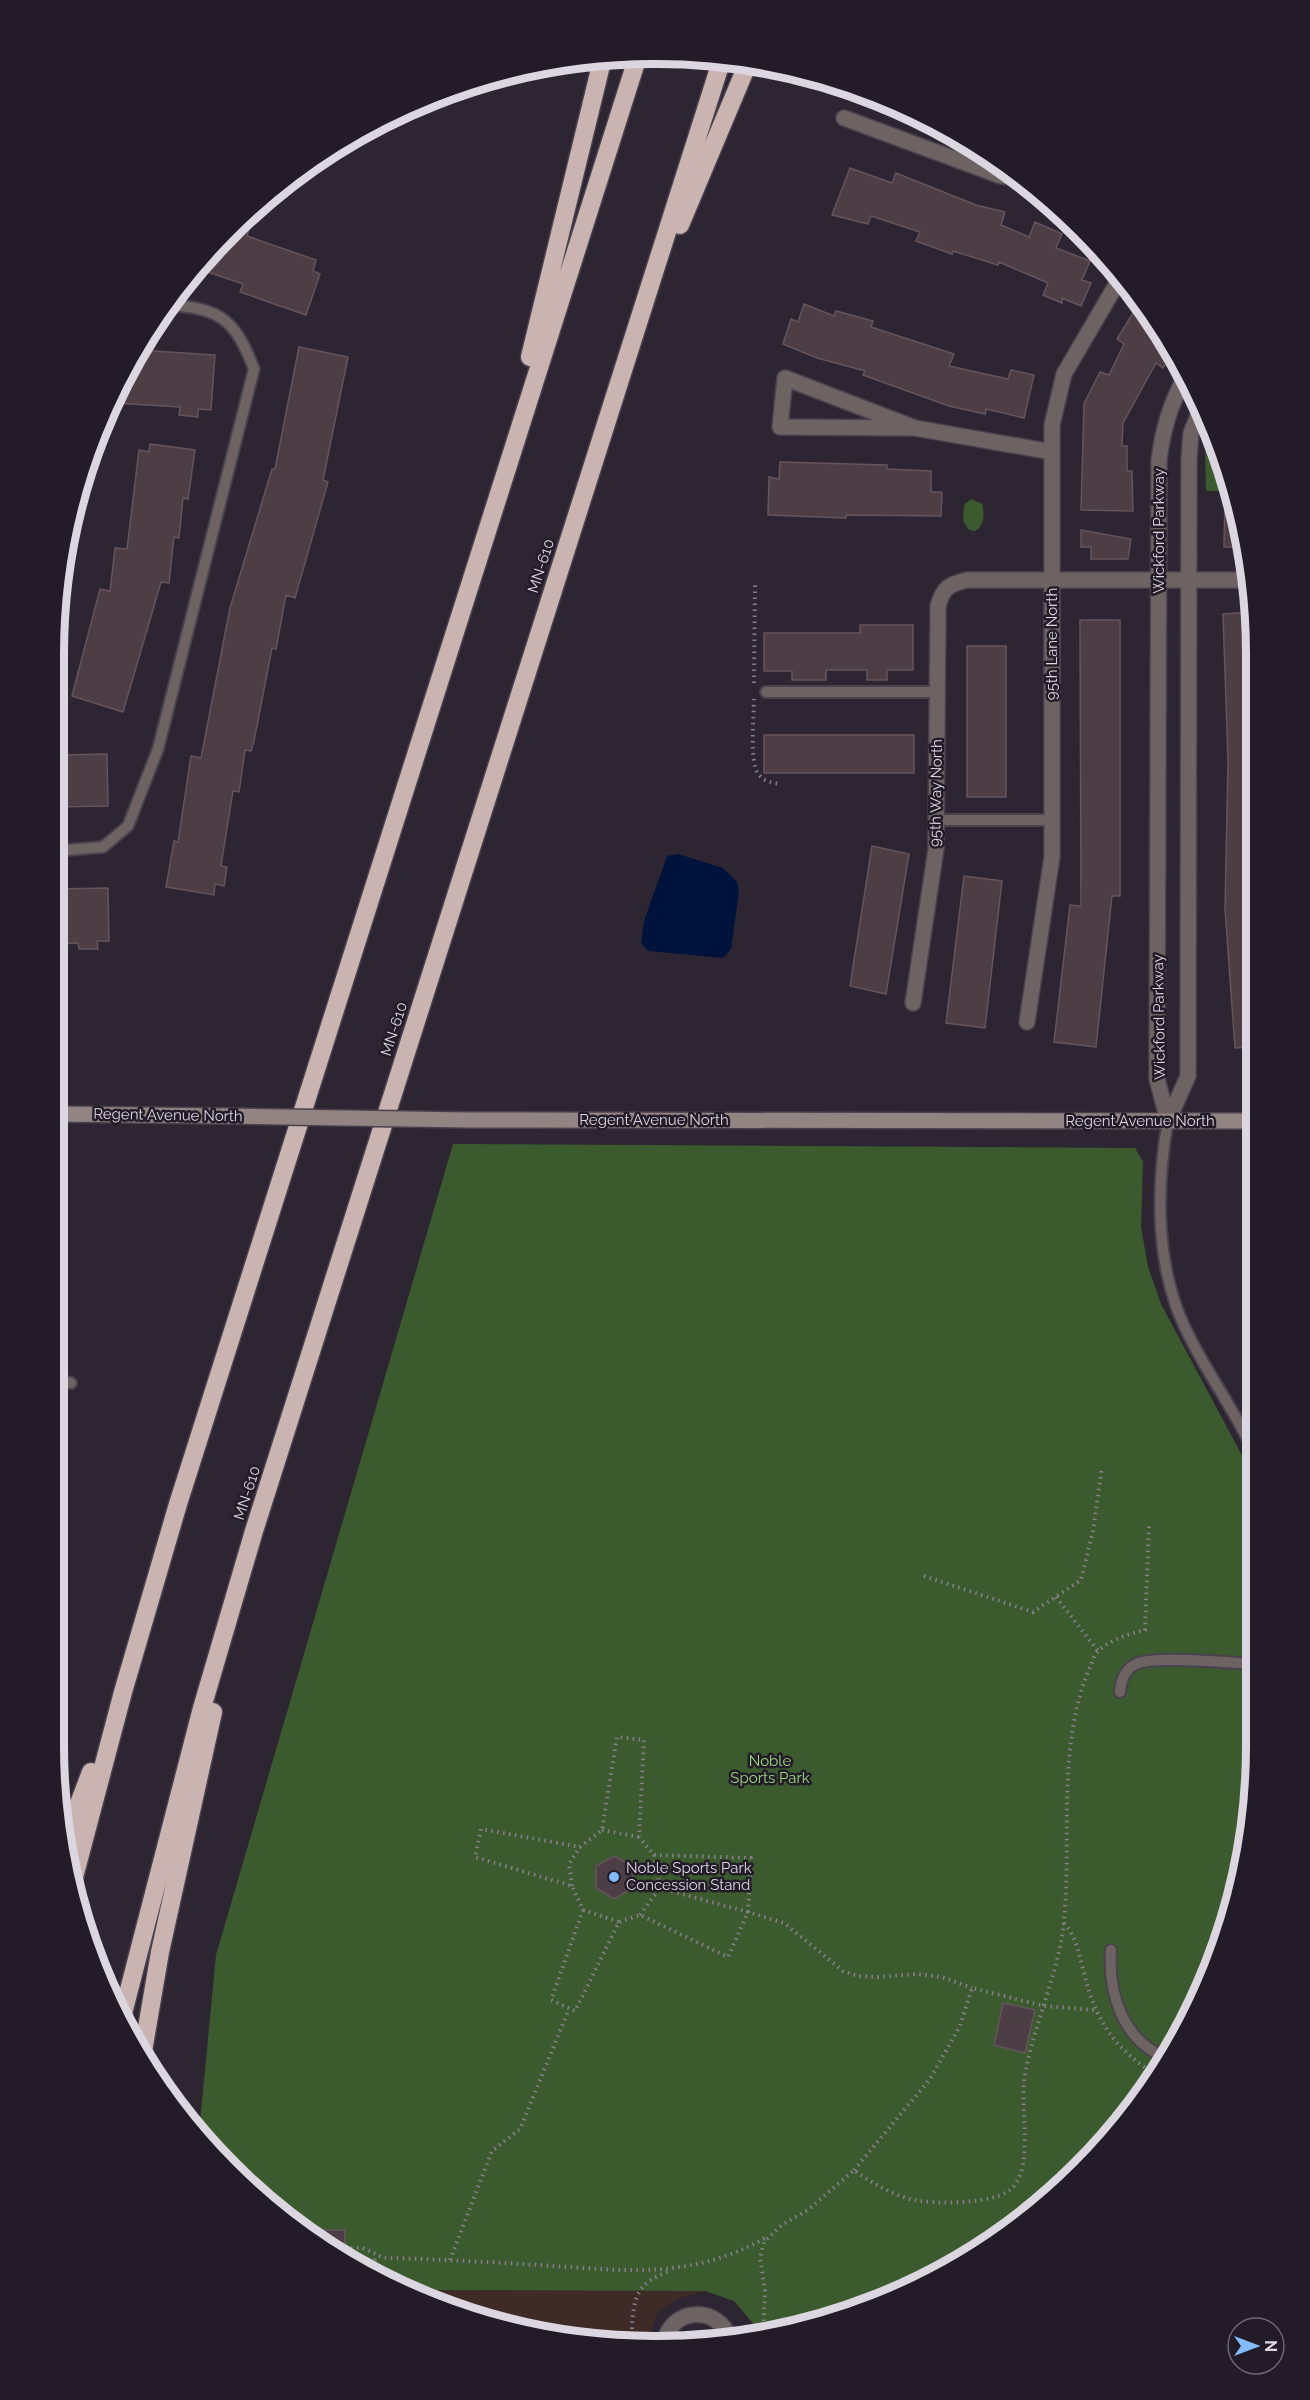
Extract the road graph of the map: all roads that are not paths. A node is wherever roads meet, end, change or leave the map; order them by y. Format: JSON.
{"nodes":[{"id":1,"x":635,"y":65,"type":"edge"},
{"id":2,"x":600,"y":68,"type":"edge"},
{"id":3,"x":719,"y":69,"type":"edge"},
{"id":4,"x":744,"y":72,"type":"edge"},
{"id":5,"x":844,"y":118,"type":"dead end"},
{"id":6,"x":997,"y":175,"type":"edge"},
{"id":7,"x":1115,"y":286,"type":"edge"},
{"id":8,"x":180,"y":306,"type":"edge"},
{"id":9,"x":632,"y":340,"type":"junction"},
{"id":10,"x":1180,"y":385,"type":"edge"},
{"id":11,"x":1197,"y":419,"type":"edge"},
{"id":12,"x":915,"y":429,"type":"junction"},
{"id":13,"x":1052,"y":452,"type":"junction"},
{"id":14,"x":485,"y":533,"type":"junction"},
{"id":15,"x":1159,"y":579,"type":"junction"},
{"id":16,"x":1052,"y":580,"type":"junction"},
{"id":17,"x":1189,"y":580,"type":"junction"},
{"id":18,"x":1240,"y":580,"type":"edge"},
{"id":19,"x":766,"y":692,"type":"dead end"},
{"id":20,"x":938,"y":692,"type":"junction"},
{"id":21,"x":937,"y":820,"type":"junction"},
{"id":22,"x":1052,"y":820,"type":"junction"},
{"id":23,"x":64,"y":850,"type":"edge"},
{"id":24,"x":913,"y":1003,"type":"dead end"},
{"id":25,"x":1028,"y":1022,"type":"dead end"},
{"id":26,"x":64,"y":1114,"type":"edge"},
{"id":27,"x":1168,"y":1121,"type":"junction"},
{"id":28,"x":1246,"y":1121,"type":"edge"},
{"id":29,"x":64,"y":1382,"type":"edge"},
{"id":30,"x":72,"y":1383,"type":"dead end"},
{"id":31,"x":1246,"y":1437,"type":"edge"},
{"id":32,"x":254,"y":1531,"type":"junction"},
{"id":33,"x":1246,"y":1664,"type":"edge"},
{"id":34,"x":123,"y":1692,"type":"junction"},
{"id":35,"x":1120,"y":1692,"type":"dead end"},
{"id":36,"x":71,"y":1826,"type":"edge"},
{"id":37,"x":77,"y":1865,"type":"edge"},
{"id":38,"x":1111,"y":1950,"type":"dead end"},
{"id":39,"x":125,"y":2006,"type":"edge"},
{"id":40,"x":145,"y":2041,"type":"edge"},
{"id":41,"x":1158,"y":2052,"type":"edge"},
{"id":42,"x":726,"y":2331,"type":"edge"},
{"id":43,"x":666,"y":2335,"type":"edge"}],
"edges":[{"from":1,"to":14,"type":"highway"},
{"from":2,"to":14,"type":"highway"},
{"from":3,"to":9,"type":"highway","name":"MN-610"},
{"from":4,"to":9,"type":"highway"},
{"from":5,"to":6,"type":"street"},
{"from":7,"to":13,"type":"street","name":"95th Lane North"},
{"from":8,"to":23,"type":"lane"},
{"from":9,"to":32,"type":"highway","name":"MN-610"},
{"from":10,"to":15,"type":"street","name":"Wickford Parkway"},
{"from":11,"to":17,"type":"street","name":"Wickford Parkway"},
{"from":12,"to":12,"type":"street"},
{"from":12,"to":13,"type":"street"},
{"from":13,"to":16,"type":"street","name":"95th Lane North"},
{"from":14,"to":34,"type":"highway"},
{"from":15,"to":16,"type":"street"},
{"from":15,"to":17,"type":"street"},
{"from":15,"to":27,"type":"street","name":"Wickford Parkway"},
{"from":16,"to":20,"type":"street","name":"95th Way North"},
{"from":16,"to":22,"type":"street","name":"95th Lane North"},
{"from":17,"to":18,"type":"street"},
{"from":17,"to":27,"type":"street","name":"Wickford Parkway"},
{"from":19,"to":20,"type":"lane"},
{"from":20,"to":21,"type":"street","name":"95th Way North"},
{"from":21,"to":22,"type":"lane"},
{"from":21,"to":24,"type":"street","name":"95th Way North"},
{"from":22,"to":25,"type":"street","name":"95th Lane North"},
{"from":26,"to":27,"type":"street","name":"Regent Avenue North","bridge":true},
{"from":27,"to":28,"type":"street","name":"Regent Avenue North"},
{"from":27,"to":31,"type":"lane"},
{"from":29,"to":30,"type":"lane"},
{"from":32,"to":39,"type":"highway","name":"MN-610"},
{"from":32,"to":40,"type":"highway"},
{"from":33,"to":35,"type":"lane"},
{"from":34,"to":36,"type":"highway"},
{"from":34,"to":37,"type":"highway"},
{"from":38,"to":41,"type":"lane"},
{"from":42,"to":43,"type":"street"}]}
